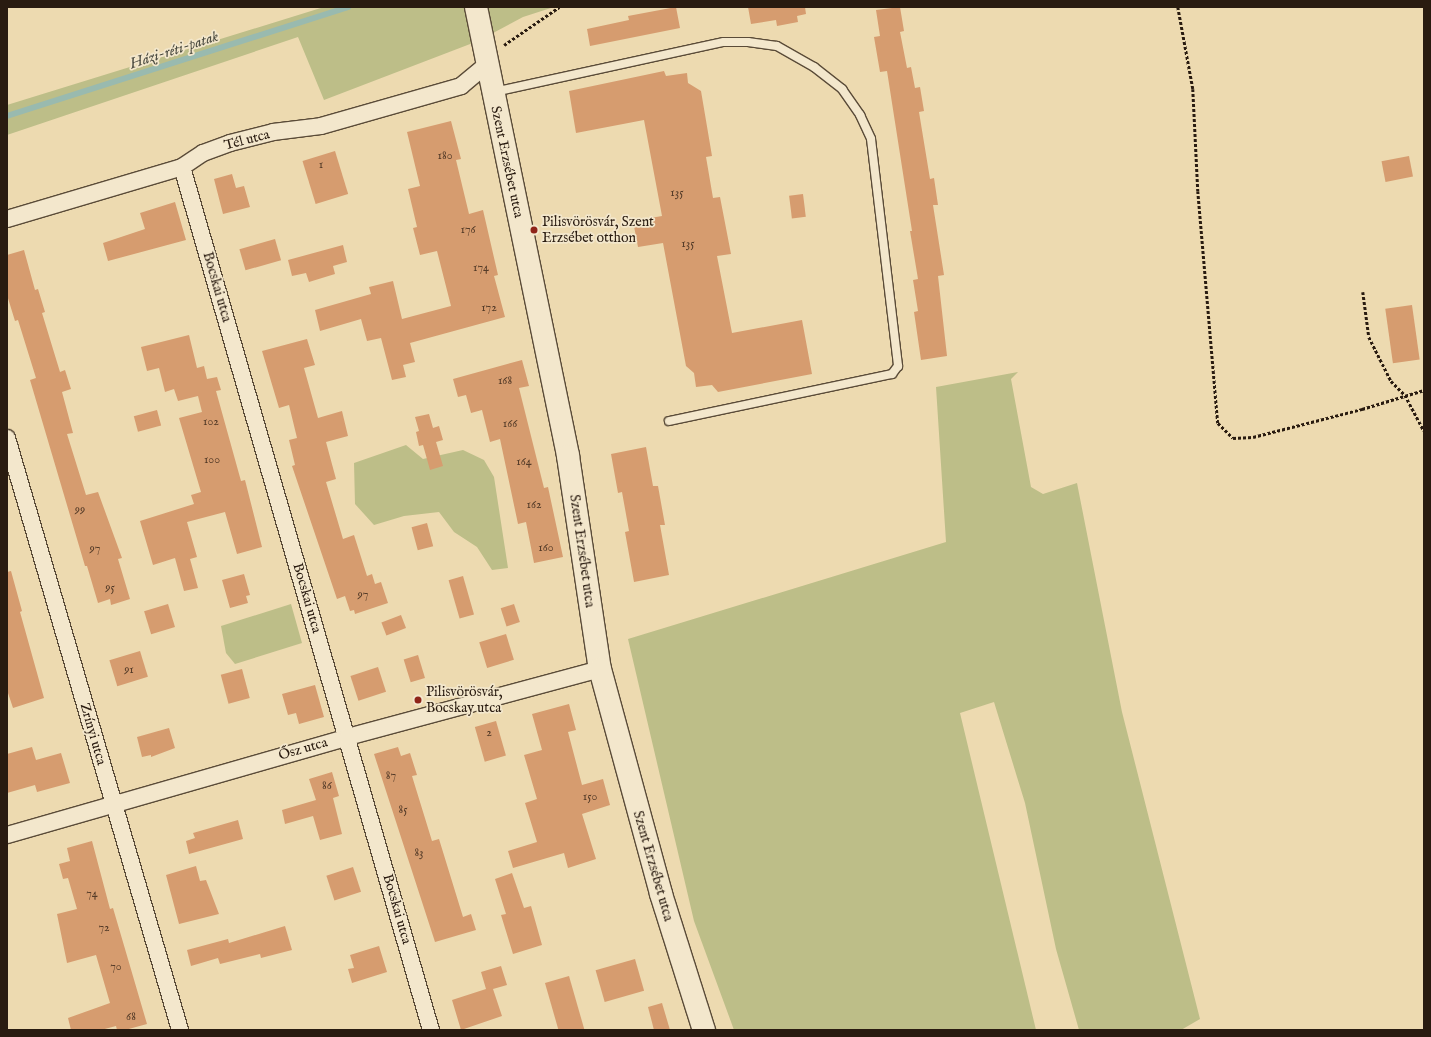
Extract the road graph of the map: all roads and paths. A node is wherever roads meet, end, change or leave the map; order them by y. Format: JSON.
{"nodes":[{"id":1,"x":476,"y":7,"type":"edge"},
{"id":2,"x":559,"y":7,"type":"edge"},
{"id":3,"x":1178,"y":7,"type":"edge"},
{"id":4,"x":486,"y":65,"type":"junction"},
{"id":5,"x":492,"y":93,"type":"junction"},
{"id":6,"x":182,"y":167,"type":"junction"},
{"id":7,"x":7,"y":219,"type":"edge"},
{"id":8,"x":1363,"y":292,"type":"dead end"},
{"id":9,"x":1424,"y":390,"type":"edge"},
{"id":10,"x":1405,"y":395,"type":"junction"},
{"id":11,"x":669,"y":421,"type":"dead end"},
{"id":12,"x":1424,"y":430,"type":"edge"},
{"id":13,"x":7,"y":438,"type":"edge"},
{"id":14,"x":600,"y":669,"type":"junction"},
{"id":15,"x":348,"y":737,"type":"junction"},
{"id":16,"x":114,"y":804,"type":"junction"},
{"id":17,"x":7,"y":835,"type":"edge"},
{"id":18,"x":180,"y":1030,"type":"edge"},
{"id":19,"x":432,"y":1030,"type":"edge"},
{"id":20,"x":704,"y":1030,"type":"edge"}],
"edges":[{"from":1,"to":4,"type":"street","name":"Szent Erzsébet utca"},
{"from":2,"to":4,"type":"path"},
{"from":3,"to":10,"type":"path"},
{"from":4,"to":5,"type":"street","name":"Szent Erzsébet utca"},
{"from":4,"to":6,"type":"street","name":"Tél utca"},
{"from":5,"to":11,"type":"lane"},
{"from":5,"to":14,"type":"street","name":"Szent Erzsébet utca"},
{"from":6,"to":7,"type":"street","name":"Tél utca"},
{"from":6,"to":15,"type":"street","name":"Bocskai utca"},
{"from":8,"to":10,"type":"path"},
{"from":9,"to":10,"type":"path"},
{"from":10,"to":12,"type":"path"},
{"from":13,"to":16,"type":"street","name":"Zrínyi utca"},
{"from":14,"to":15,"type":"street","name":"Ősz utca"},
{"from":14,"to":20,"type":"street","name":"Szent Erzsébet utca"},
{"from":15,"to":16,"type":"street","name":"Ősz utca"},
{"from":15,"to":19,"type":"street","name":"Bocskai utca"},
{"from":16,"to":17,"type":"street","name":"Ősz utca"},
{"from":16,"to":18,"type":"street","name":"Zrínyi utca"}]}
